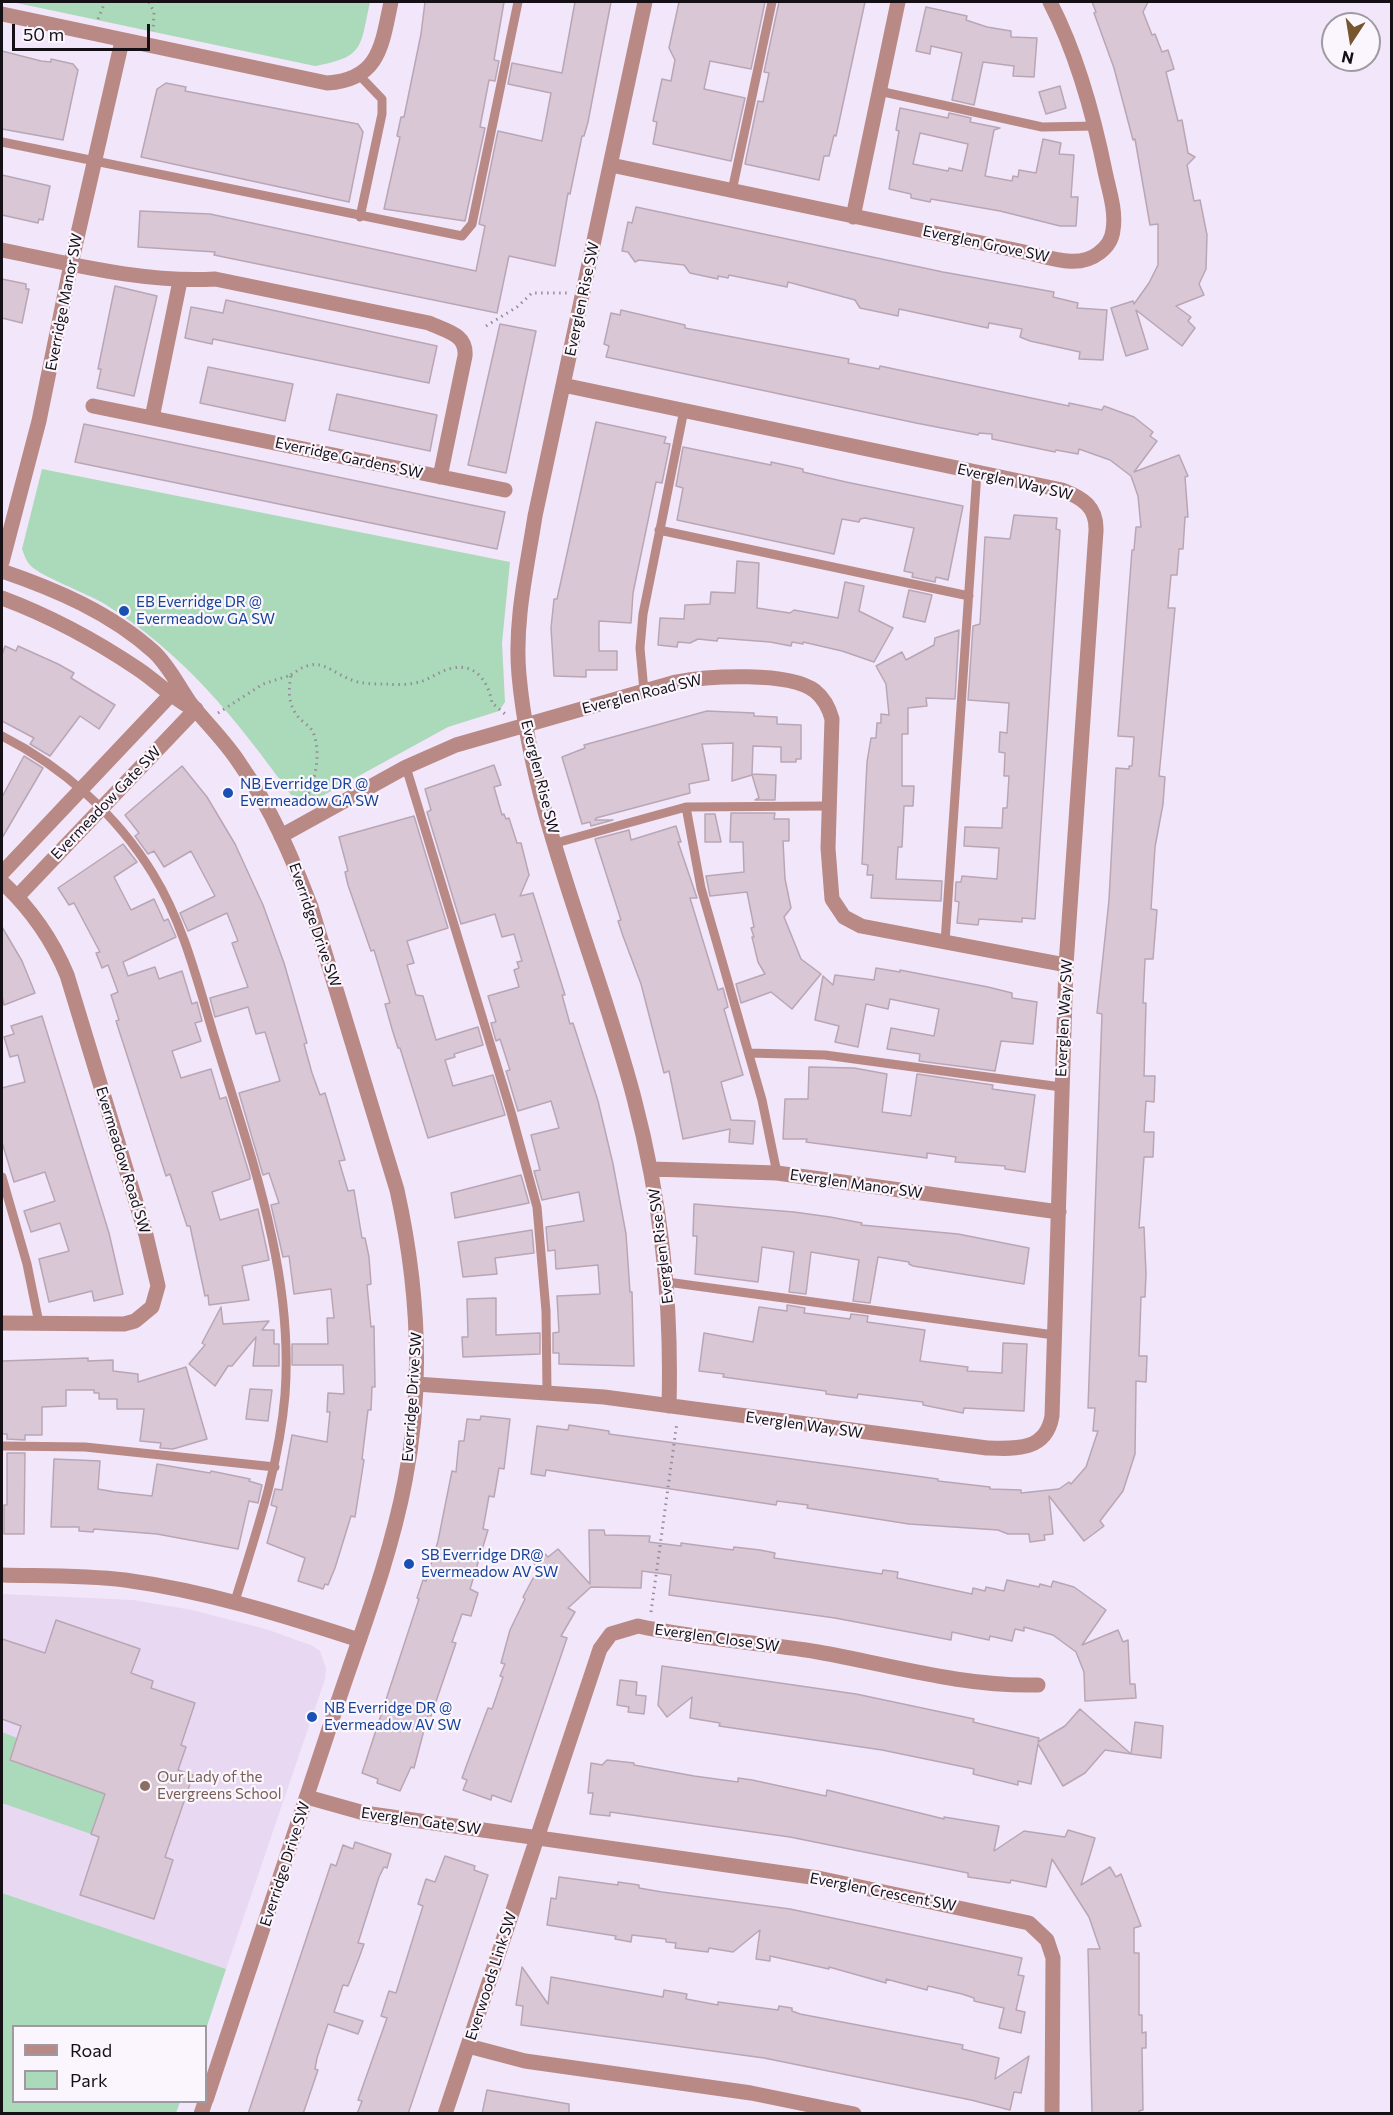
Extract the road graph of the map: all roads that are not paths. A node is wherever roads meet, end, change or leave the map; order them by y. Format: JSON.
{"nodes":[{"id":1,"x":391,"y":2,"type":"edge"},
{"id":2,"x":518,"y":2,"type":"edge"},
{"id":3,"x":645,"y":2,"type":"edge"},
{"id":4,"x":771,"y":2,"type":"edge"},
{"id":5,"x":898,"y":2,"type":"edge"},
{"id":6,"x":1050,"y":2,"type":"edge"},
{"id":7,"x":2,"y":15,"type":"edge"},
{"id":8,"x":122,"y":40,"type":"junction"},
{"id":9,"x":359,"y":75,"type":"junction"},
{"id":10,"x":879,"y":91,"type":"junction"},
{"id":11,"x":1096,"y":126,"type":"junction"},
{"id":12,"x":2,"y":142,"type":"edge"},
{"id":13,"x":94,"y":163,"type":"junction"},
{"id":14,"x":611,"y":165,"type":"junction"},
{"id":15,"x":732,"y":191,"type":"junction"},
{"id":16,"x":360,"y":217,"type":"junction"},
{"id":17,"x":853,"y":217,"type":"junction"},
{"id":18,"x":2,"y":250,"type":"edge"},
{"id":19,"x":71,"y":264,"type":"junction"},
{"id":20,"x":180,"y":281,"type":"junction"},
{"id":21,"x":563,"y":385,"type":"junction"},
{"id":22,"x":93,"y":406,"type":"dead end"},
{"id":23,"x":684,"y":410,"type":"junction"},
{"id":24,"x":152,"y":418,"type":"junction"},
{"id":25,"x":977,"y":472,"type":"junction"},
{"id":26,"x":440,"y":477,"type":"junction"},
{"id":27,"x":505,"y":490,"type":"dead end"},
{"id":28,"x":660,"y":530,"type":"junction"},
{"id":29,"x":2,"y":562,"type":"edge"},
{"id":30,"x":2,"y":571,"type":"edge"},
{"id":31,"x":969,"y":596,"type":"junction"},
{"id":32,"x":2,"y":598,"type":"edge"},
{"id":33,"x":173,"y":691,"type":"junction"},
{"id":34,"x":644,"y":691,"type":"junction"},
{"id":35,"x":195,"y":709,"type":"junction"},
{"id":36,"x":525,"y":725,"type":"junction"},
{"id":37,"x":2,"y":736,"type":"edge"},
{"id":38,"x":406,"y":767,"type":"junction"},
{"id":39,"x":81,"y":789,"type":"junction"},
{"id":40,"x":829,"y":806,"type":"junction"},
{"id":41,"x":686,"y":807,"type":"junction"},
{"id":42,"x":101,"y":808,"type":"junction"},
{"id":43,"x":281,"y":836,"type":"junction"},
{"id":44,"x":556,"y":843,"type":"junction"},
{"id":45,"x":2,"y":873,"type":"edge"},
{"id":46,"x":2,"y":882,"type":"edge"},
{"id":47,"x":17,"y":897,"type":"junction"},
{"id":48,"x":945,"y":942,"type":"junction"},
{"id":49,"x":1066,"y":965,"type":"junction"},
{"id":50,"x":749,"y":1053,"type":"junction"},
{"id":51,"x":1061,"y":1087,"type":"junction"},
{"id":52,"x":651,"y":1168,"type":"junction"},
{"id":53,"x":777,"y":1173,"type":"junction"},
{"id":54,"x":2,"y":1177,"type":"edge"},
{"id":55,"x":1059,"y":1212,"type":"junction"},
{"id":56,"x":667,"y":1282,"type":"junction"},
{"id":57,"x":2,"y":1323,"type":"edge"},
{"id":58,"x":39,"y":1323,"type":"junction"},
{"id":59,"x":1054,"y":1335,"type":"junction"},
{"id":60,"x":416,"y":1384,"type":"junction"},
{"id":61,"x":547,"y":1391,"type":"junction"},
{"id":62,"x":674,"y":1407,"type":"junction"},
{"id":63,"x":2,"y":1446,"type":"edge"},
{"id":64,"x":274,"y":1467,"type":"junction"},
{"id":65,"x":2,"y":1575,"type":"edge"},
{"id":66,"x":235,"y":1601,"type":"junction"},
{"id":67,"x":359,"y":1640,"type":"junction"},
{"id":68,"x":1038,"y":1685,"type":"dead end"},
{"id":69,"x":307,"y":1797,"type":"junction"},
{"id":70,"x":537,"y":1838,"type":"junction"},
{"id":71,"x":468,"y":2046,"type":"junction"},
{"id":72,"x":207,"y":2095,"type":"edge"},
{"id":73,"x":445,"y":2114,"type":"edge"},
{"id":74,"x":854,"y":2114,"type":"edge"},
{"id":75,"x":1052,"y":2114,"type":"edge"}],
"edges":[{"from":1,"to":9,"type":"street"},
{"from":2,"to":16,"type":"lane"},
{"from":3,"to":14,"type":"street","name":"Everglen Rise SW"},
{"from":4,"to":15,"type":"lane"},
{"from":5,"to":10,"type":"street"},
{"from":6,"to":11,"type":"street","name":"Everglen Grove SW"},
{"from":7,"to":8,"type":"street"},
{"from":8,"to":9,"type":"street"},
{"from":8,"to":13,"type":"street","name":"Everridge Manor SW"},
{"from":9,"to":16,"type":"lane"},
{"from":10,"to":11,"type":"lane"},
{"from":10,"to":17,"type":"street"},
{"from":11,"to":17,"type":"street","name":"Everglen Grove SW"},
{"from":12,"to":13,"type":"lane"},
{"from":13,"to":16,"type":"lane"},
{"from":13,"to":19,"type":"street","name":"Everridge Manor SW"},
{"from":14,"to":15,"type":"street","name":"Everglen Grove SW"},
{"from":14,"to":21,"type":"street","name":"Everglen Rise SW"},
{"from":15,"to":17,"type":"street","name":"Everglen Grove SW"},
{"from":18,"to":19,"type":"street","name":"Everridge Gardens SW"},
{"from":19,"to":20,"type":"street","name":"Everridge Gardens SW"},
{"from":19,"to":29,"type":"street","name":"Everridge Manor SW"},
{"from":20,"to":24,"type":"street"},
{"from":20,"to":26,"type":"street","name":"Everridge Gardens SW"},
{"from":21,"to":23,"type":"street","name":"Everglen Way SW"},
{"from":21,"to":36,"type":"street","name":"Everglen Rise SW"},
{"from":22,"to":24,"type":"street","name":"Everridge Gardens SW"},
{"from":23,"to":25,"type":"street","name":"Everglen Way SW"},
{"from":23,"to":28,"type":"lane"},
{"from":24,"to":26,"type":"street","name":"Everridge Gardens SW"},
{"from":25,"to":31,"type":"lane"},
{"from":25,"to":49,"type":"street","name":"Everglen Way SW"},
{"from":26,"to":27,"type":"street"},
{"from":28,"to":31,"type":"lane"},
{"from":28,"to":34,"type":"lane"},
{"from":30,"to":33,"type":"street","name":"Everridge Drive SW"},
{"from":31,"to":48,"type":"lane"},
{"from":32,"to":33,"type":"street","name":"Everridge Drive SW"},
{"from":33,"to":35,"type":"street","name":"Everridge Drive SW"},
{"from":33,"to":39,"type":"street","name":"Evermeadow Gate SW"},
{"from":34,"to":36,"type":"street","name":"Everglen Road SW"},
{"from":34,"to":40,"type":"street","name":"Everglen Road SW"},
{"from":35,"to":42,"type":"street","name":"Evermeadow Gate SW"},
{"from":35,"to":43,"type":"street","name":"Everridge Drive SW"},
{"from":36,"to":38,"type":"street","name":"Everglen Road SW"},
{"from":36,"to":44,"type":"street","name":"Everglen Rise SW"},
{"from":37,"to":39,"type":"lane"},
{"from":38,"to":43,"type":"street","name":"Everglen Road SW"},
{"from":38,"to":61,"type":"lane"},
{"from":39,"to":42,"type":"lane"},
{"from":39,"to":45,"type":"street","name":"Evermeadow Gate SW"},
{"from":40,"to":41,"type":"lane"},
{"from":40,"to":48,"type":"street","name":"Everglen Road SW"},
{"from":41,"to":44,"type":"lane"},
{"from":41,"to":50,"type":"lane"},
{"from":42,"to":47,"type":"street","name":"Evermeadow Gate SW"},
{"from":42,"to":64,"type":"lane"},
{"from":43,"to":60,"type":"street","name":"Everridge Drive SW"},
{"from":44,"to":52,"type":"street","name":"Everglen Rise SW"},
{"from":46,"to":47,"type":"street","name":"Evermeadow Road SW"},
{"from":47,"to":58,"type":"street","name":"Evermeadow Road SW"},
{"from":48,"to":49,"type":"street","name":"Everglen Road SW"},
{"from":49,"to":51,"type":"street","name":"Everglen Way SW"},
{"from":50,"to":51,"type":"lane"},
{"from":50,"to":53,"type":"lane"},
{"from":51,"to":55,"type":"street","name":"Everglen Way SW"},
{"from":52,"to":53,"type":"street","name":"Everglen Manor SW"},
{"from":52,"to":56,"type":"street","name":"Everglen Rise SW"},
{"from":53,"to":55,"type":"street","name":"Everglen Manor SW"},
{"from":54,"to":58,"type":"lane"},
{"from":55,"to":59,"type":"street","name":"Everglen Way SW"},
{"from":56,"to":59,"type":"lane"},
{"from":56,"to":62,"type":"street","name":"Everglen Rise SW"},
{"from":57,"to":58,"type":"street","name":"Evermeadow Road SW"},
{"from":59,"to":62,"type":"street","name":"Everglen Way SW"},
{"from":60,"to":61,"type":"street","name":"Everglen Way SW"},
{"from":60,"to":67,"type":"street","name":"Everridge Drive SW"},
{"from":61,"to":62,"type":"street","name":"Everglen Way SW"},
{"from":63,"to":64,"type":"lane"},
{"from":64,"to":66,"type":"lane"},
{"from":65,"to":66,"type":"street"},
{"from":66,"to":67,"type":"street"},
{"from":67,"to":69,"type":"street","name":"Everridge Drive SW"},
{"from":68,"to":70,"type":"street","name":"Everglen Close SW"},
{"from":69,"to":70,"type":"street","name":"Everglen Gate SW"},
{"from":69,"to":72,"type":"street","name":"Everridge Drive SW"},
{"from":70,"to":71,"type":"street","name":"Everwoods Link SW"},
{"from":70,"to":75,"type":"street","name":"Everglen Crescent SW"},
{"from":71,"to":73,"type":"street","name":"Everwoods Link SW"},
{"from":71,"to":74,"type":"street"}]}
